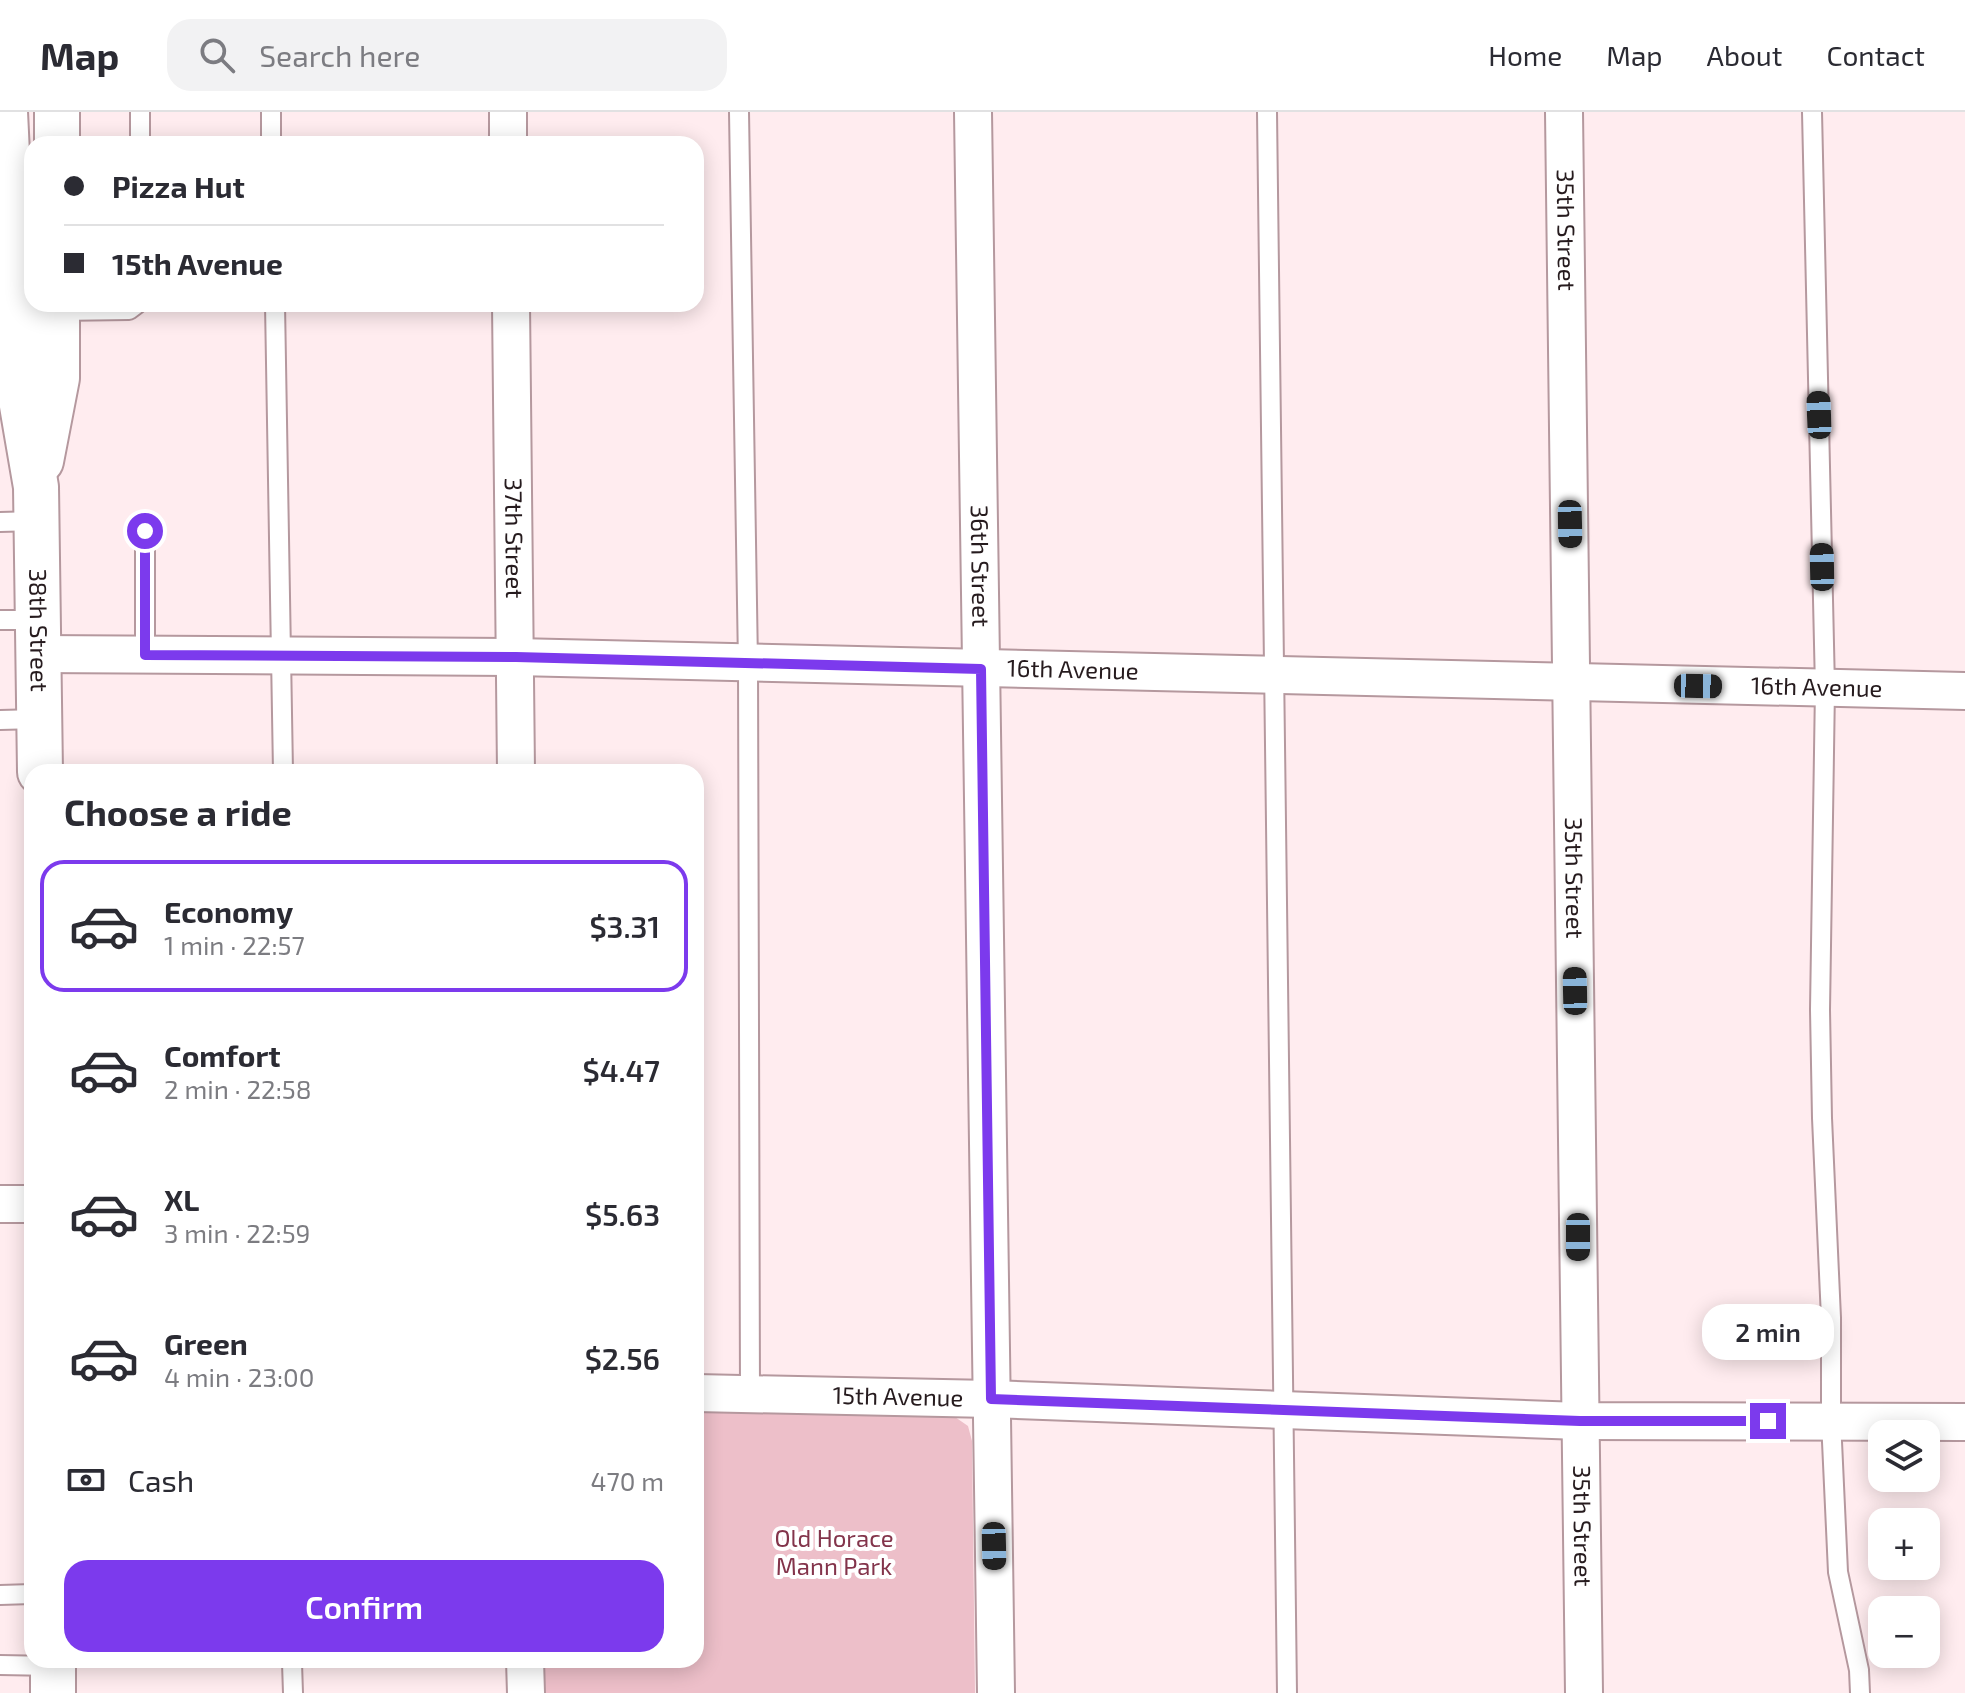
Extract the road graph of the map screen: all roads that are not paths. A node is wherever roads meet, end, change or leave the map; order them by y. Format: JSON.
{"nodes":[{"id":1,"x":5,"y":112,"type":"edge"},
{"id":2,"x":57,"y":112,"type":"edge"},
{"id":3,"x":140,"y":112,"type":"edge"},
{"id":4,"x":271,"y":112,"type":"edge"},
{"id":5,"x":508,"y":112,"type":"edge"},
{"id":6,"x":739,"y":112,"type":"edge"},
{"id":7,"x":973,"y":112,"type":"edge"},
{"id":8,"x":1267,"y":112,"type":"edge"},
{"id":9,"x":1564,"y":112,"type":"edge"},
{"id":10,"x":1812,"y":112,"type":"edge"},
{"id":11,"x":57,"y":136,"type":"edge"},
{"id":12,"x":140,"y":136,"type":"edge"},
{"id":13,"x":271,"y":136,"type":"edge"},
{"id":14,"x":508,"y":136,"type":"edge"},
{"id":15,"x":5,"y":248,"type":"edge"},
{"id":16,"x":57,"y":312,"type":"edge"},
{"id":17,"x":275,"y":312,"type":"edge"},
{"id":18,"x":511,"y":312,"type":"edge"},
{"id":19,"x":24,"y":510,"type":"edge"},
{"id":20,"x":145,"y":531,"type":"dead end"},
{"id":21,"x":25,"y":631,"type":"edge"},
{"id":22,"x":145,"y":655,"type":"junction"},
{"id":23,"x":282,"y":656,"type":"junction"},
{"id":24,"x":516,"y":657,"type":"junction"},
{"id":25,"x":748,"y":664,"type":"junction"},
{"id":26,"x":981,"y":669,"type":"junction"},
{"id":27,"x":1273,"y":676,"type":"junction"},
{"id":28,"x":1572,"y":683,"type":"junction"},
{"id":29,"x":1825,"y":688,"type":"junction"},
{"id":30,"x":1965,"y":691,"type":"edge"},
{"id":31,"x":19,"y":719,"type":"edge"},
{"id":32,"x":37,"y":764,"type":"edge"},
{"id":33,"x":283,"y":764,"type":"edge"},
{"id":34,"x":516,"y":764,"type":"edge"},
{"id":35,"x":0,"y":1204,"type":"edge"},
{"id":36,"x":24,"y":1204,"type":"edge"},
{"id":37,"x":704,"y":1393,"type":"edge"},
{"id":38,"x":750,"y":1394,"type":"junction"},
{"id":39,"x":991,"y":1399,"type":"junction"},
{"id":40,"x":1281,"y":1410,"type":"junction"},
{"id":41,"x":1831,"y":1420,"type":"junction"},
{"id":42,"x":1580,"y":1421,"type":"junction"},
{"id":43,"x":1965,"y":1422,"type":"edge"},
{"id":44,"x":24,"y":1594,"type":"edge"},
{"id":45,"x":0,"y":1595,"type":"edge"},
{"id":46,"x":0,"y":1665,"type":"edge"},
{"id":47,"x":292,"y":1668,"type":"edge"},
{"id":48,"x":525,"y":1668,"type":"edge"},
{"id":49,"x":53,"y":1673,"type":"edge"},
{"id":50,"x":293,"y":1693,"type":"edge"},
{"id":51,"x":526,"y":1693,"type":"edge"},
{"id":52,"x":996,"y":1693,"type":"edge"},
{"id":53,"x":1287,"y":1693,"type":"edge"},
{"id":54,"x":1584,"y":1693,"type":"edge"},
{"id":55,"x":1860,"y":1693,"type":"edge"}],
"edges":[{"from":1,"to":15,"type":"street","name":"38th Street"},
{"from":2,"to":11,"type":"street"},
{"from":3,"to":12,"type":"lane"},
{"from":4,"to":13,"type":"lane"},
{"from":5,"to":14,"type":"street"},
{"from":6,"to":25,"type":"lane"},
{"from":7,"to":26,"type":"street","name":"36th Street"},
{"from":8,"to":27,"type":"lane"},
{"from":9,"to":28,"type":"street","name":"35th Street"},
{"from":10,"to":29,"type":"lane"},
{"from":15,"to":19,"type":"street","name":"38th Street"},
{"from":16,"to":19,"type":"street","name":"38th Street"},
{"from":17,"to":23,"type":"lane"},
{"from":18,"to":24,"type":"street","name":"37th Street"},
{"from":19,"to":21,"type":"street","name":"38th Street"},
{"from":20,"to":22,"type":"lane"},
{"from":21,"to":22,"type":"street","name":"16th Avenue"},
{"from":21,"to":31,"type":"street","name":"38th Street"},
{"from":22,"to":23,"type":"street","name":"16th Avenue"},
{"from":23,"to":24,"type":"street","name":"16th Avenue"},
{"from":23,"to":33,"type":"lane"},
{"from":24,"to":25,"type":"street","name":"16th Avenue"},
{"from":24,"to":34,"type":"street","name":"37th Street"},
{"from":25,"to":26,"type":"street","name":"16th Avenue"},
{"from":25,"to":38,"type":"lane"},
{"from":26,"to":27,"type":"street","name":"16th Avenue"},
{"from":26,"to":39,"type":"street","name":"36th Street"},
{"from":27,"to":28,"type":"street","name":"16th Avenue"},
{"from":27,"to":40,"type":"lane"},
{"from":28,"to":29,"type":"street","name":"16th Avenue"},
{"from":28,"to":42,"type":"street","name":"35th Street"},
{"from":29,"to":30,"type":"street","name":"16th Avenue"},
{"from":29,"to":41,"type":"lane"},
{"from":31,"to":32,"type":"street","name":"38th Street"},
{"from":35,"to":36,"type":"street"},
{"from":37,"to":38,"type":"street","name":"15th Avenue"},
{"from":38,"to":39,"type":"street","name":"15th Avenue"},
{"from":39,"to":40,"type":"street","name":"15th Avenue"},
{"from":39,"to":52,"type":"street","name":"36th Street"},
{"from":40,"to":42,"type":"street","name":"15th Avenue"},
{"from":40,"to":53,"type":"lane"},
{"from":41,"to":42,"type":"street","name":"15th Avenue"},
{"from":41,"to":43,"type":"street","name":"15th Avenue"},
{"from":41,"to":55,"type":"lane"},
{"from":42,"to":54,"type":"street","name":"35th Street"},
{"from":44,"to":45,"type":"lane"},
{"from":46,"to":49,"type":"lane"},
{"from":47,"to":50,"type":"lane"},
{"from":48,"to":51,"type":"street"}]}
